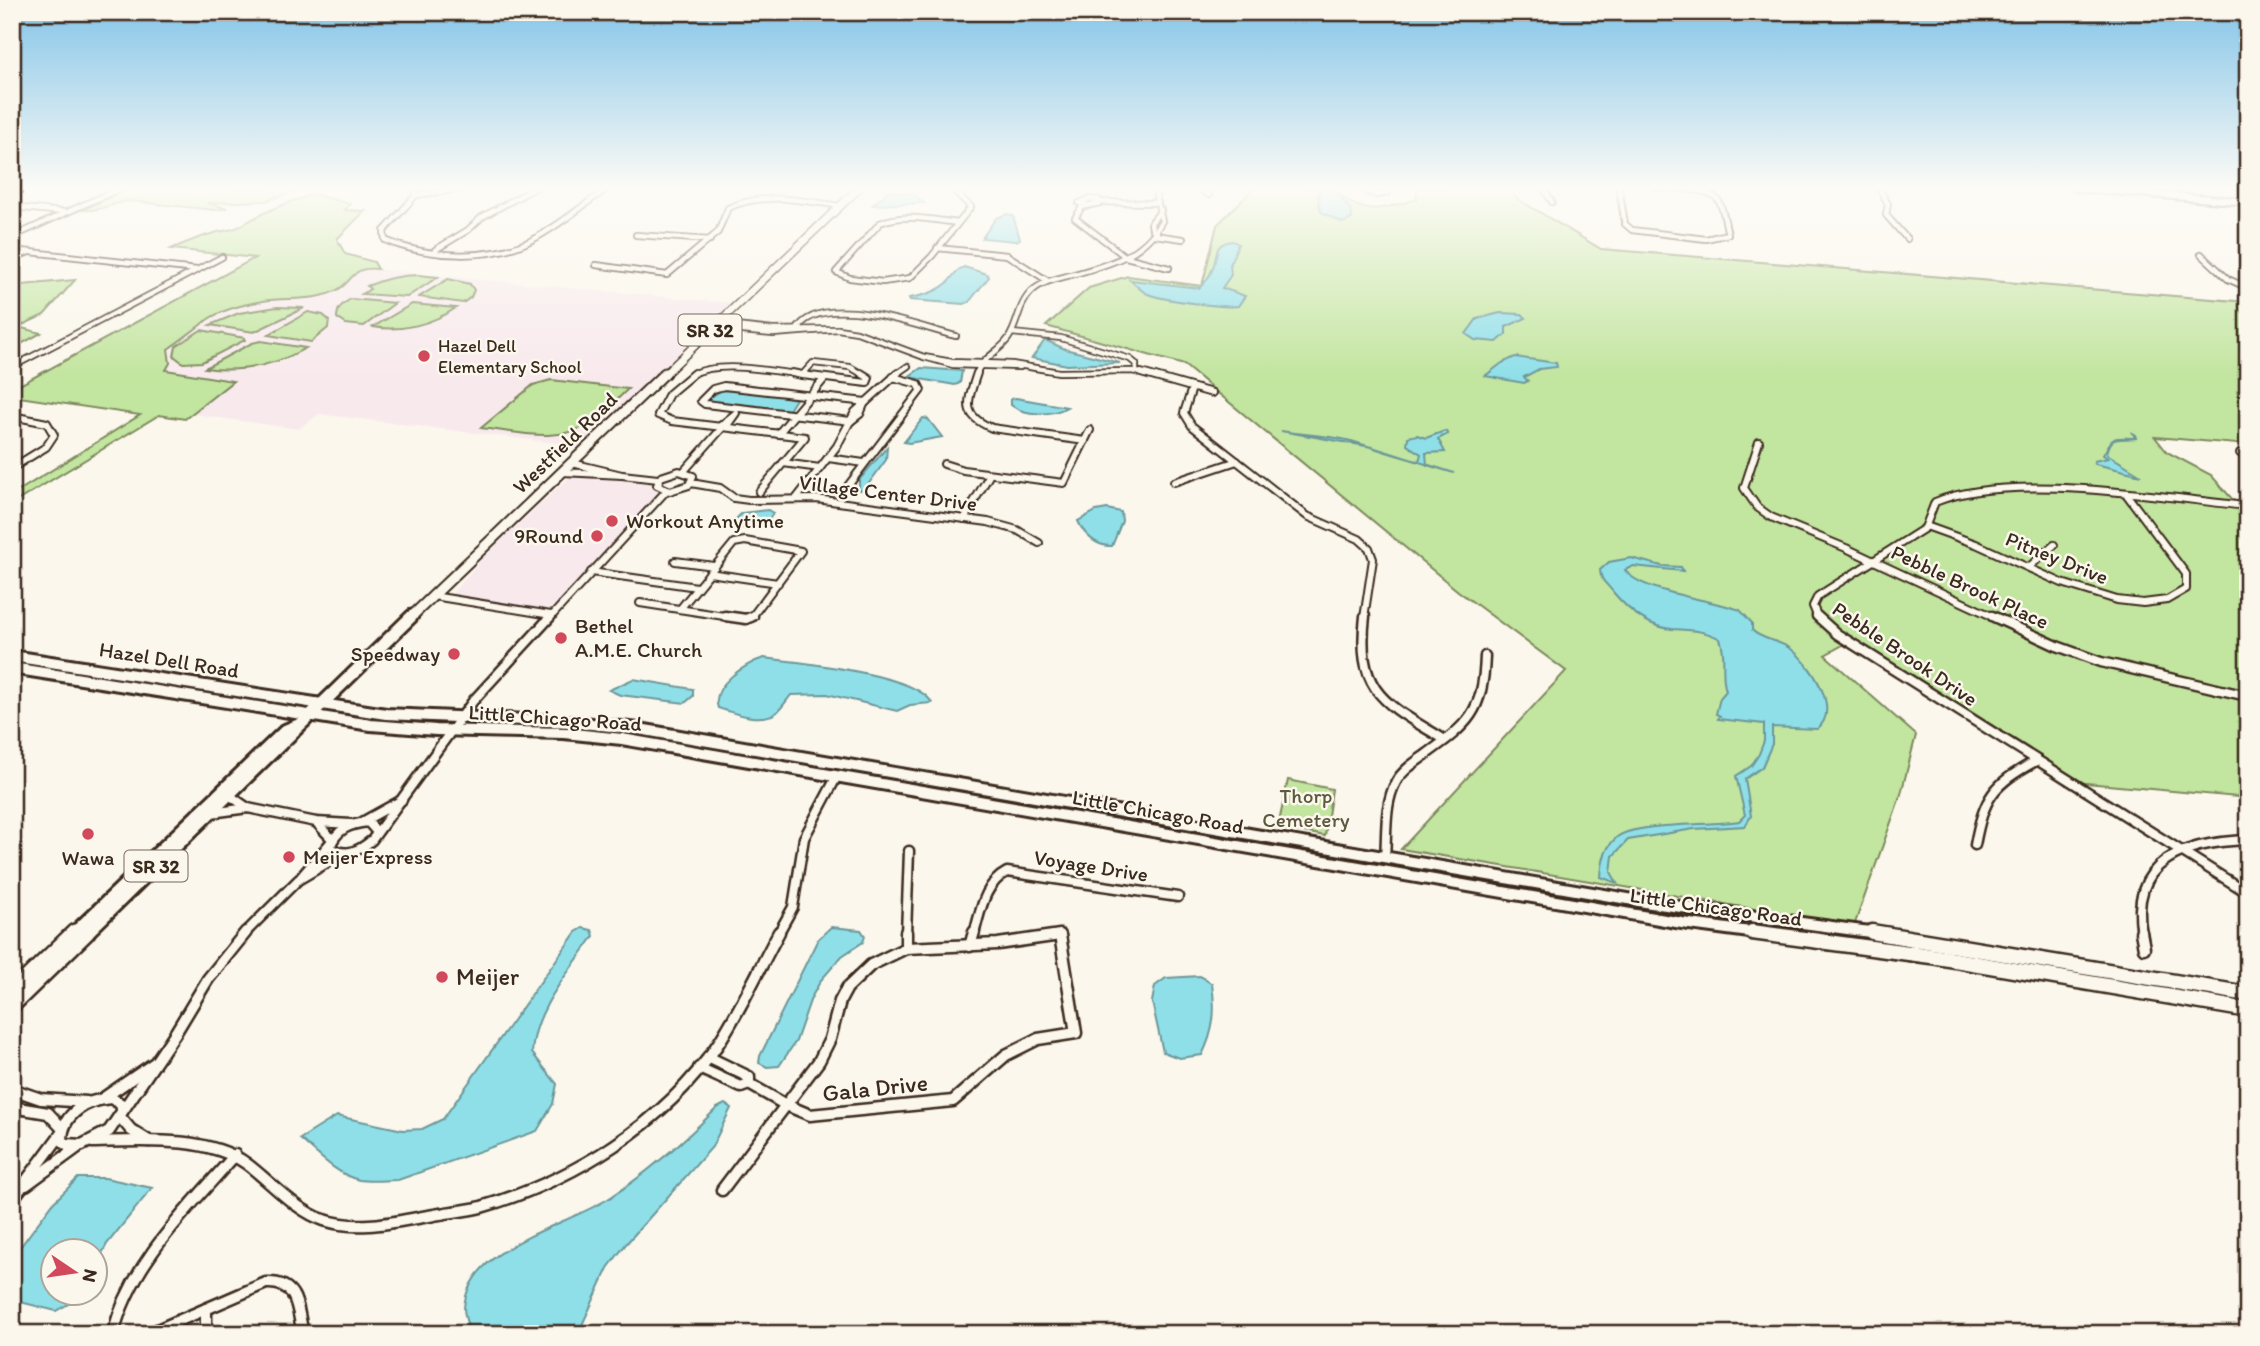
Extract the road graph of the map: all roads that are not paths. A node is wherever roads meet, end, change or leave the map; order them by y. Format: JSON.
{"nodes":[{"id":1,"x":19,"y":251,"type":"edge"},
{"id":2,"x":435,"y":251,"type":"edge"},
{"id":3,"x":502,"y":251,"type":"edge"},
{"id":4,"x":697,"y":251,"type":"edge"},
{"id":5,"x":794,"y":251,"type":"edge"},
{"id":6,"x":853,"y":251,"type":"edge"},
{"id":7,"x":935,"y":251,"type":"edge"},
{"id":8,"x":965,"y":251,"type":"edge"},
{"id":9,"x":1118,"y":251,"type":"edge"},
{"id":10,"x":1134,"y":251,"type":"edge"},
{"id":11,"x":30,"y":252,"type":"junction"},
{"id":12,"x":2201,"y":254,"type":"dead end"},
{"id":13,"x":222,"y":257,"type":"dead end"},
{"id":14,"x":1126,"y":257,"type":"junction"},
{"id":15,"x":12,"y":259,"type":"edge"},
{"id":16,"x":596,"y":265,"type":"dead end"},
{"id":17,"x":1169,"y":268,"type":"dead end"},
{"id":18,"x":198,"y":270,"type":"junction"},
{"id":19,"x":2226,"y":278,"type":"junction"},
{"id":20,"x":1048,"y":281,"type":"junction"},
{"id":21,"x":2243,"y":289,"type":"edge"},
{"id":22,"x":2246,"y":298,"type":"edge"},
{"id":23,"x":714,"y":326,"type":"junction"},
{"id":24,"x":796,"y":331,"type":"junction"},
{"id":25,"x":1012,"y":333,"type":"junction"},
{"id":26,"x":956,"y":336,"type":"dead end"},
{"id":27,"x":922,"y":356,"type":"junction"},
{"id":28,"x":980,"y":364,"type":"junction"},
{"id":29,"x":12,"y":367,"type":"edge"},
{"id":30,"x":1136,"y":371,"type":"junction"},
{"id":31,"x":802,"y":375,"type":"junction"},
{"id":32,"x":893,"y":377,"type":"junction"},
{"id":33,"x":825,"y":378,"type":"junction"},
{"id":34,"x":1192,"y":388,"type":"junction"},
{"id":35,"x":1212,"y":393,"type":"dead end"},
{"id":36,"x":810,"y":396,"type":"junction"},
{"id":37,"x":866,"y":402,"type":"junction"},
{"id":38,"x":738,"y":411,"type":"junction"},
{"id":39,"x":794,"y":415,"type":"junction"},
{"id":40,"x":12,"y":416,"type":"edge"},
{"id":41,"x":851,"y":421,"type":"junction"},
{"id":42,"x":723,"y":427,"type":"junction"},
{"id":43,"x":1090,"y":430,"type":"dead end"},
{"id":44,"x":778,"y":434,"type":"junction"},
{"id":45,"x":1085,"y":440,"type":"junction"},
{"id":46,"x":1759,"y":442,"type":"dead end"},
{"id":47,"x":2240,"y":453,"type":"dead end"},
{"id":48,"x":2248,"y":457,"type":"edge"},
{"id":49,"x":828,"y":458,"type":"junction"},
{"id":50,"x":1237,"y":461,"type":"junction"},
{"id":51,"x":572,"y":463,"type":"junction"},
{"id":52,"x":783,"y":463,"type":"junction"},
{"id":53,"x":864,"y":463,"type":"junction"},
{"id":54,"x":944,"y":464,"type":"dead end"},
{"id":55,"x":12,"y":468,"type":"edge"},
{"id":56,"x":820,"y":468,"type":"junction"},
{"id":57,"x":684,"y":471,"type":"junction"},
{"id":58,"x":562,"y":472,"type":"junction"},
{"id":59,"x":990,"y":474,"type":"junction"},
{"id":60,"x":622,"y":475,"type":"junction"},
{"id":61,"x":658,"y":479,"type":"junction"},
{"id":62,"x":1174,"y":482,"type":"dead end"},
{"id":63,"x":691,"y":483,"type":"junction"},
{"id":64,"x":667,"y":490,"type":"junction"},
{"id":65,"x":759,"y":492,"type":"dead end"},
{"id":66,"x":841,"y":495,"type":"dead end"},
{"id":67,"x":2127,"y":495,"type":"junction"},
{"id":68,"x":796,"y":499,"type":"junction"},
{"id":69,"x":2248,"y":506,"type":"edge"},
{"id":70,"x":964,"y":519,"type":"junction"},
{"id":71,"x":1926,"y":526,"type":"junction"},
{"id":72,"x":1039,"y":543,"type":"dead end"},
{"id":73,"x":2054,"y":545,"type":"dead end"},
{"id":74,"x":675,"y":561,"type":"dead end"},
{"id":75,"x":1873,"y":562,"type":"junction"},
{"id":76,"x":715,"y":566,"type":"junction"},
{"id":77,"x":2029,"y":567,"type":"junction"},
{"id":78,"x":591,"y":572,"type":"junction"},
{"id":79,"x":709,"y":573,"type":"junction"},
{"id":80,"x":778,"y":583,"type":"junction"},
{"id":81,"x":697,"y":587,"type":"junction"},
{"id":82,"x":433,"y":596,"type":"junction"},
{"id":83,"x":640,"y":603,"type":"dead end"},
{"id":84,"x":680,"y":609,"type":"junction"},
{"id":85,"x":551,"y":615,"type":"junction"},
{"id":86,"x":12,"y":656,"type":"edge"},
{"id":87,"x":1486,"y":656,"type":"dead end"},
{"id":88,"x":91,"y":667,"type":"junction"},
{"id":89,"x":12,"y":668,"type":"edge"},
{"id":90,"x":79,"y":677,"type":"junction"},
{"id":91,"x":2247,"y":696,"type":"edge"},
{"id":92,"x":320,"y":704,"type":"junction"},
{"id":93,"x":308,"y":715,"type":"junction"},
{"id":94,"x":458,"y":719,"type":"junction"},
{"id":95,"x":298,"y":725,"type":"junction"},
{"id":96,"x":450,"y":730,"type":"junction"},
{"id":97,"x":1445,"y":740,"type":"junction"},
{"id":98,"x":2036,"y":761,"type":"junction"},
{"id":99,"x":837,"y":776,"type":"junction"},
{"id":100,"x":229,"y":795,"type":"junction"},
{"id":101,"x":403,"y":799,"type":"junction"},
{"id":102,"x":248,"y":808,"type":"junction"},
{"id":103,"x":211,"y":813,"type":"junction"},
{"id":104,"x":316,"y":822,"type":"junction"},
{"id":105,"x":363,"y":822,"type":"junction"},
{"id":106,"x":352,"y":824,"type":"junction"},
{"id":107,"x":376,"y":831,"type":"junction"},
{"id":108,"x":2248,"y":840,"type":"edge"},
{"id":109,"x":331,"y":841,"type":"junction"},
{"id":110,"x":1975,"y":845,"type":"dead end"},
{"id":111,"x":909,"y":851,"type":"dead end"},
{"id":112,"x":2179,"y":852,"type":"junction"},
{"id":113,"x":344,"y":853,"type":"junction"},
{"id":114,"x":1385,"y":858,"type":"junction"},
{"id":115,"x":298,"y":880,"type":"junction"},
{"id":116,"x":2248,"y":893,"type":"edge"},
{"id":117,"x":1178,"y":897,"type":"dead end"},
{"id":118,"x":970,"y":946,"type":"junction"},
{"id":119,"x":906,"y":947,"type":"junction"},
{"id":120,"x":2144,"y":948,"type":"dead end"},
{"id":121,"x":12,"y":993,"type":"edge"},
{"id":122,"x":2248,"y":994,"type":"edge"},
{"id":123,"x":12,"y":1005,"type":"edge"},
{"id":124,"x":2248,"y":1010,"type":"edge"},
{"id":125,"x":708,"y":1057,"type":"junction"},
{"id":126,"x":153,"y":1064,"type":"junction"},
{"id":127,"x":699,"y":1068,"type":"junction"},
{"id":128,"x":749,"y":1084,"type":"junction"},
{"id":129,"x":12,"y":1088,"type":"edge"},
{"id":130,"x":104,"y":1098,"type":"junction"},
{"id":131,"x":91,"y":1102,"type":"junction"},
{"id":132,"x":785,"y":1105,"type":"junction"},
{"id":133,"x":12,"y":1107,"type":"edge"},
{"id":134,"x":121,"y":1113,"type":"junction"},
{"id":135,"x":62,"y":1131,"type":"junction"},
{"id":136,"x":149,"y":1141,"type":"junction"},
{"id":137,"x":87,"y":1144,"type":"junction"},
{"id":138,"x":235,"y":1155,"type":"junction"},
{"id":139,"x":22,"y":1188,"type":"junction"},
{"id":140,"x":722,"y":1190,"type":"dead end"},
{"id":141,"x":12,"y":1200,"type":"edge"},
{"id":142,"x":206,"y":1309,"type":"junction"},
{"id":143,"x":113,"y":1334,"type":"edge"},
{"id":144,"x":148,"y":1334,"type":"edge"},
{"id":145,"x":206,"y":1334,"type":"edge"},
{"id":146,"x":303,"y":1334,"type":"edge"}],
"edges":[{"from":1,"to":11,"type":"street"},
{"from":2,"to":3,"type":"street"},
{"from":4,"to":16,"type":"street"},
{"from":5,"to":23,"type":"main road","name":"Westfield Road","number":"SR 32"},
{"from":6,"to":7,"type":"street"},
{"from":8,"to":20,"type":"street"},
{"from":9,"to":14,"type":"street"},
{"from":10,"to":14,"type":"street"},
{"from":11,"to":15,"type":"street"},
{"from":11,"to":18,"type":"street"},
{"from":12,"to":19,"type":"street"},
{"from":13,"to":18,"type":"street"},
{"from":14,"to":17,"type":"street"},
{"from":14,"to":20,"type":"street"},
{"from":18,"to":29,"type":"street"},
{"from":19,"to":21,"type":"street"},
{"from":19,"to":21,"type":"street"},
{"from":20,"to":25,"type":"street"},
{"from":21,"to":22,"type":"street"},
{"from":23,"to":24,"type":"street"},
{"from":23,"to":51,"type":"main road","name":"Westfield Road","number":"SR 32"},
{"from":24,"to":26,"type":"street"},
{"from":24,"to":27,"type":"street"},
{"from":25,"to":28,"type":"street"},
{"from":25,"to":30,"type":"street"},
{"from":27,"to":28,"type":"street"},
{"from":27,"to":32,"type":"street"},
{"from":28,"to":30,"type":"street"},
{"from":28,"to":45,"type":"street"},
{"from":30,"to":34,"type":"street"},
{"from":31,"to":33,"type":"street"},
{"from":31,"to":33,"type":"street"},
{"from":31,"to":42,"type":"street"},
{"from":32,"to":37,"type":"street"},
{"from":32,"to":53,"type":"street"},
{"from":33,"to":36,"type":"street"},
{"from":34,"to":35,"type":"street"},
{"from":34,"to":50,"type":"street"},
{"from":36,"to":37,"type":"street"},
{"from":36,"to":38,"type":"street"},
{"from":36,"to":39,"type":"street"},
{"from":37,"to":41,"type":"street"},
{"from":38,"to":39,"type":"street"},
{"from":38,"to":42,"type":"street"},
{"from":39,"to":41,"type":"street"},
{"from":39,"to":44,"type":"street"},
{"from":40,"to":55,"type":"street"},
{"from":41,"to":49,"type":"street"},
{"from":42,"to":44,"type":"street"},
{"from":42,"to":57,"type":"street"},
{"from":43,"to":45,"type":"street"},
{"from":44,"to":52,"type":"street"},
{"from":45,"to":59,"type":"street"},
{"from":46,"to":75,"type":"street","name":"Pebble Brook Place"},
{"from":47,"to":48,"type":"street"},
{"from":49,"to":53,"type":"street"},
{"from":49,"to":56,"type":"street"},
{"from":50,"to":62,"type":"street"},
{"from":50,"to":97,"type":"street"},
{"from":51,"to":58,"type":"main road","name":"Westfield Road","number":"SR 32"},
{"from":51,"to":60,"type":"street"},
{"from":52,"to":56,"type":"street"},
{"from":52,"to":65,"type":"street"},
{"from":53,"to":66,"type":"street"},
{"from":54,"to":59,"type":"street"},
{"from":56,"to":68,"type":"street"},
{"from":57,"to":61,"type":"street"},
{"from":57,"to":63,"type":"street"},
{"from":58,"to":60,"type":"street"},
{"from":58,"to":82,"type":"main road","name":"Westfield Road","number":"SR 32"},
{"from":59,"to":70,"type":"street"},
{"from":60,"to":61,"type":"street"},
{"from":61,"to":64,"type":"street"},
{"from":63,"to":64,"type":"street"},
{"from":63,"to":68,"type":"street","name":"Village Center Drive"},
{"from":64,"to":78,"type":"street"},
{"from":67,"to":69,"type":"street","name":"Pebble Brook Drive"},
{"from":67,"to":71,"type":"street","name":"Pebble Brook Drive"},
{"from":67,"to":77,"type":"street","name":"Pitney Drive"},
{"from":68,"to":70,"type":"street","name":"Village Center Drive"},
{"from":70,"to":72,"type":"street","name":"Village Center Drive"},
{"from":71,"to":75,"type":"street","name":"Pebble Brook Drive"},
{"from":71,"to":77,"type":"street","name":"Pitney Drive"},
{"from":73,"to":77,"type":"street"},
{"from":74,"to":76,"type":"street"},
{"from":75,"to":91,"type":"street","name":"Pebble Brook Place"},
{"from":75,"to":98,"type":"street","name":"Pebble Brook Drive"},
{"from":76,"to":79,"type":"street"},
{"from":76,"to":80,"type":"street"},
{"from":78,"to":81,"type":"street"},
{"from":78,"to":85,"type":"street"},
{"from":79,"to":80,"type":"street"},
{"from":79,"to":81,"type":"street"},
{"from":80,"to":84,"type":"street"},
{"from":81,"to":84,"type":"street"},
{"from":82,"to":85,"type":"street"},
{"from":82,"to":92,"type":"main road","name":"Westfield Road","number":"SR 32"},
{"from":83,"to":84,"type":"street"},
{"from":85,"to":94,"type":"street"},
{"from":86,"to":88,"type":"main road","name":"Hazel Dell Road"},
{"from":87,"to":97,"type":"street"},
{"from":88,"to":90,"type":"main road"},
{"from":88,"to":92,"type":"main road","name":"Hazel Dell Road"},
{"from":89,"to":90,"type":"main road","name":"Hazel Dell Road"},
{"from":90,"to":93,"type":"main road","name":"Hazel Dell Road"},
{"from":92,"to":93,"type":"main road","name":"Westfield Road","number":"SR 32"},
{"from":92,"to":94,"type":"main road","name":"Little Chicago Road"},
{"from":93,"to":95,"type":"main road","name":"Westfield Road","number":"SR 32"},
{"from":93,"to":96,"type":"main road","name":"Little Chicago Road"},
{"from":94,"to":96,"type":"street"},
{"from":94,"to":114,"type":"main road","name":"Little Chicago Road"},
{"from":95,"to":100,"type":"main road","name":"Westfield Road","number":"SR 32"},
{"from":95,"to":121,"type":"main road","name":"Westfield Road","number":"SR 32"},
{"from":96,"to":99,"type":"main road","name":"Little Chicago Road"},
{"from":96,"to":101,"type":"street"},
{"from":97,"to":114,"type":"street"},
{"from":98,"to":110,"type":"street"},
{"from":98,"to":112,"type":"street","name":"Pebble Brook Drive"},
{"from":99,"to":124,"type":"main road","name":"Little Chicago Road"},
{"from":99,"to":125,"type":"street"},
{"from":100,"to":102,"type":"street"},
{"from":100,"to":103,"type":"main road","name":"Westfield Road","number":"SR 32"},
{"from":101,"to":105,"type":"street"},
{"from":101,"to":107,"type":"street"},
{"from":102,"to":103,"type":"street"},
{"from":102,"to":104,"type":"street"},
{"from":103,"to":123,"type":"main road","name":"Westfield Road","number":"SR 32"},
{"from":104,"to":106,"type":"street"},
{"from":104,"to":109,"type":"street"},
{"from":105,"to":106,"type":"street"},
{"from":105,"to":107,"type":"street"},
{"from":106,"to":109,"type":"street"},
{"from":107,"to":113,"type":"street"},
{"from":108,"to":112,"type":"street"},
{"from":109,"to":113,"type":"street"},
{"from":109,"to":115,"type":"street"},
{"from":111,"to":119,"type":"street"},
{"from":112,"to":116,"type":"street","name":"Pebble Brook Drive"},
{"from":112,"to":120,"type":"street"},
{"from":113,"to":115,"type":"street"},
{"from":114,"to":122,"type":"main road","name":"Little Chicago Road"},
{"from":115,"to":126,"type":"street"},
{"from":117,"to":118,"type":"street","name":"Voyage Drive"},
{"from":118,"to":119,"type":"street"},
{"from":118,"to":132,"type":"street","name":"Gala Drive"},
{"from":119,"to":132,"type":"street"},
{"from":125,"to":127,"type":"street"},
{"from":125,"to":128,"type":"street","name":"Gala Drive"},
{"from":126,"to":130,"type":"street"},
{"from":126,"to":134,"type":"street"},
{"from":127,"to":128,"type":"street","name":"Gala Drive"},
{"from":127,"to":138,"type":"street"},
{"from":128,"to":132,"type":"street","name":"Gala Drive"},
{"from":129,"to":131,"type":"street"},
{"from":130,"to":131,"type":"street"},
{"from":130,"to":134,"type":"street"},
{"from":131,"to":135,"type":"street"},
{"from":132,"to":140,"type":"street"},
{"from":133,"to":135,"type":"street"},
{"from":134,"to":136,"type":"street"},
{"from":134,"to":137,"type":"street"},
{"from":135,"to":137,"type":"street"},
{"from":135,"to":139,"type":"street"},
{"from":136,"to":137,"type":"street"},
{"from":136,"to":138,"type":"street"},
{"from":137,"to":139,"type":"street"},
{"from":138,"to":143,"type":"street"},
{"from":139,"to":141,"type":"street"},
{"from":142,"to":144,"type":"street"},
{"from":142,"to":145,"type":"street"},
{"from":142,"to":146,"type":"street"}]}
